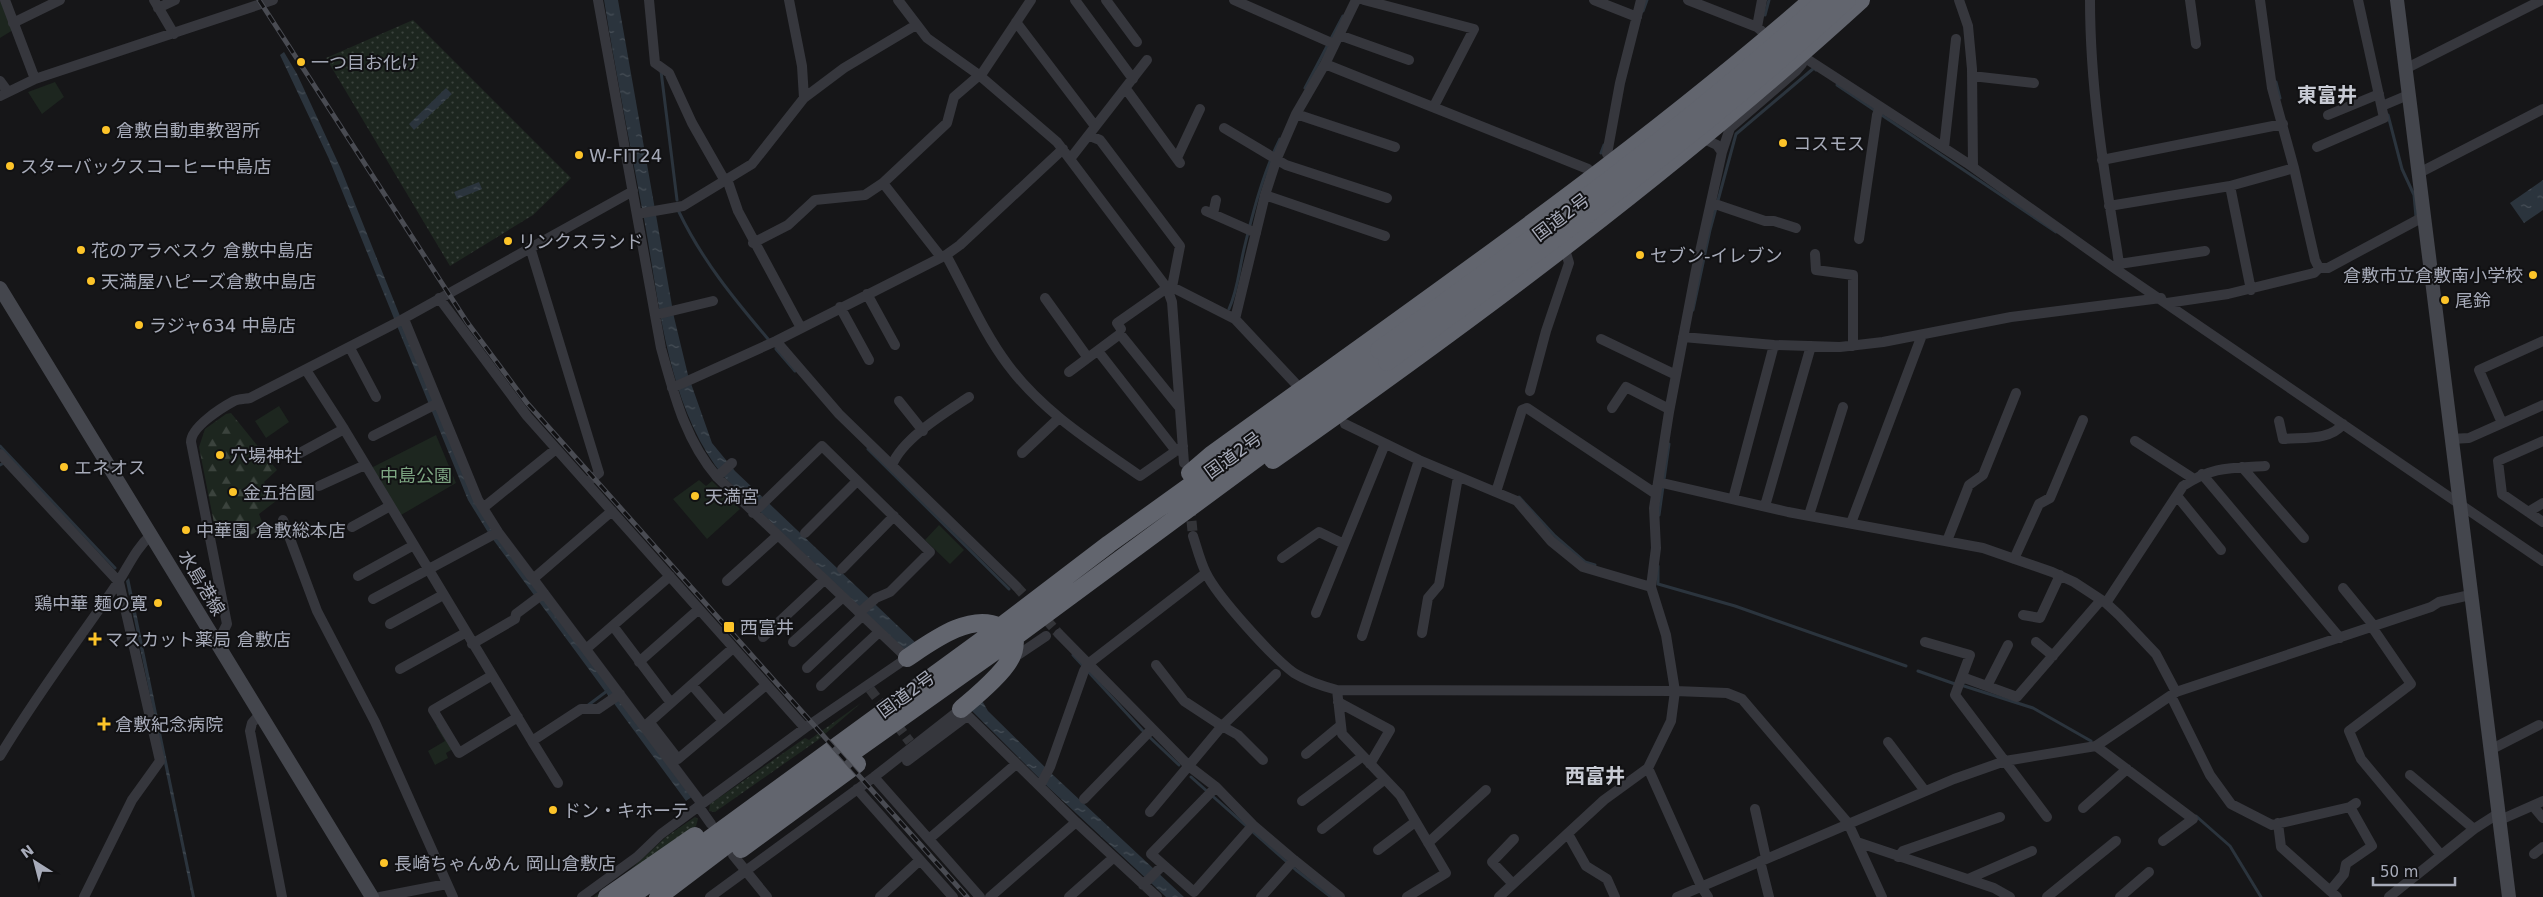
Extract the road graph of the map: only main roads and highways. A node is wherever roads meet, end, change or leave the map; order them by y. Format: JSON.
{"nodes":[{"id":1,"x":1812,"y":0,"type":"edge"},
{"id":2,"x":1825,"y":0,"type":"edge"},
{"id":3,"x":1847,"y":0,"type":"edge"},
{"id":4,"x":1861,"y":0,"type":"edge"},
{"id":5,"x":1580,"y":188,"type":"junction"},
{"id":6,"x":1602,"y":217,"type":"junction"},
{"id":7,"x":1383,"y":356,"type":"junction"},
{"id":8,"x":1180,"y":514,"type":"junction"},
{"id":9,"x":1109,"y":544,"type":"junction"},
{"id":10,"x":1000,"y":627,"type":"junction"},
{"id":11,"x":1015,"y":637,"type":"junction"},
{"id":12,"x":907,"y":658,"type":"road end"},
{"id":13,"x":976,"y":665,"type":"junction"},
{"id":14,"x":893,"y":703,"type":"junction"},
{"id":15,"x":964,"y":712,"type":"road end"},
{"id":16,"x":795,"y":786,"type":"junction"},
{"id":17,"x":607,"y":897,"type":"edge"},
{"id":18,"x":630,"y":897,"type":"edge"},
{"id":19,"x":658,"y":897,"type":"edge"},
{"id":20,"x":676,"y":897,"type":"edge"}],
"edges":[{"from":1,"to":5,"type":"highway"},
{"from":2,"to":7,"type":"highway","name":"国道2号","bridge":true},
{"from":3,"to":7,"type":"highway","name":"国道2号","bridge":true},
{"from":4,"to":6,"type":"highway"},
{"from":5,"to":6,"type":"highway"},
{"from":5,"to":9,"type":"highway"},
{"from":6,"to":8,"type":"highway"},
{"from":7,"to":8,"type":"highway","name":"国道2号"},
{"from":7,"to":9,"type":"highway","name":"国道2号"},
{"from":8,"to":11,"type":"highway","name":"国道2号"},
{"from":9,"to":10,"type":"highway","name":"国道2号"},
{"from":10,"to":12,"type":"highway"},
{"from":10,"to":14,"type":"highway","name":"国道2号"},
{"from":11,"to":13,"type":"highway","name":"国道2号"},
{"from":11,"to":15,"type":"highway"},
{"from":13,"to":16,"type":"highway","name":"国道2号"},
{"from":13,"to":20,"type":"highway"},
{"from":14,"to":16,"type":"highway","name":"国道2号"},
{"from":14,"to":17,"type":"highway"},
{"from":16,"to":18,"type":"highway","name":"国道2号"},
{"from":16,"to":19,"type":"highway","name":"国道2号"}]}
